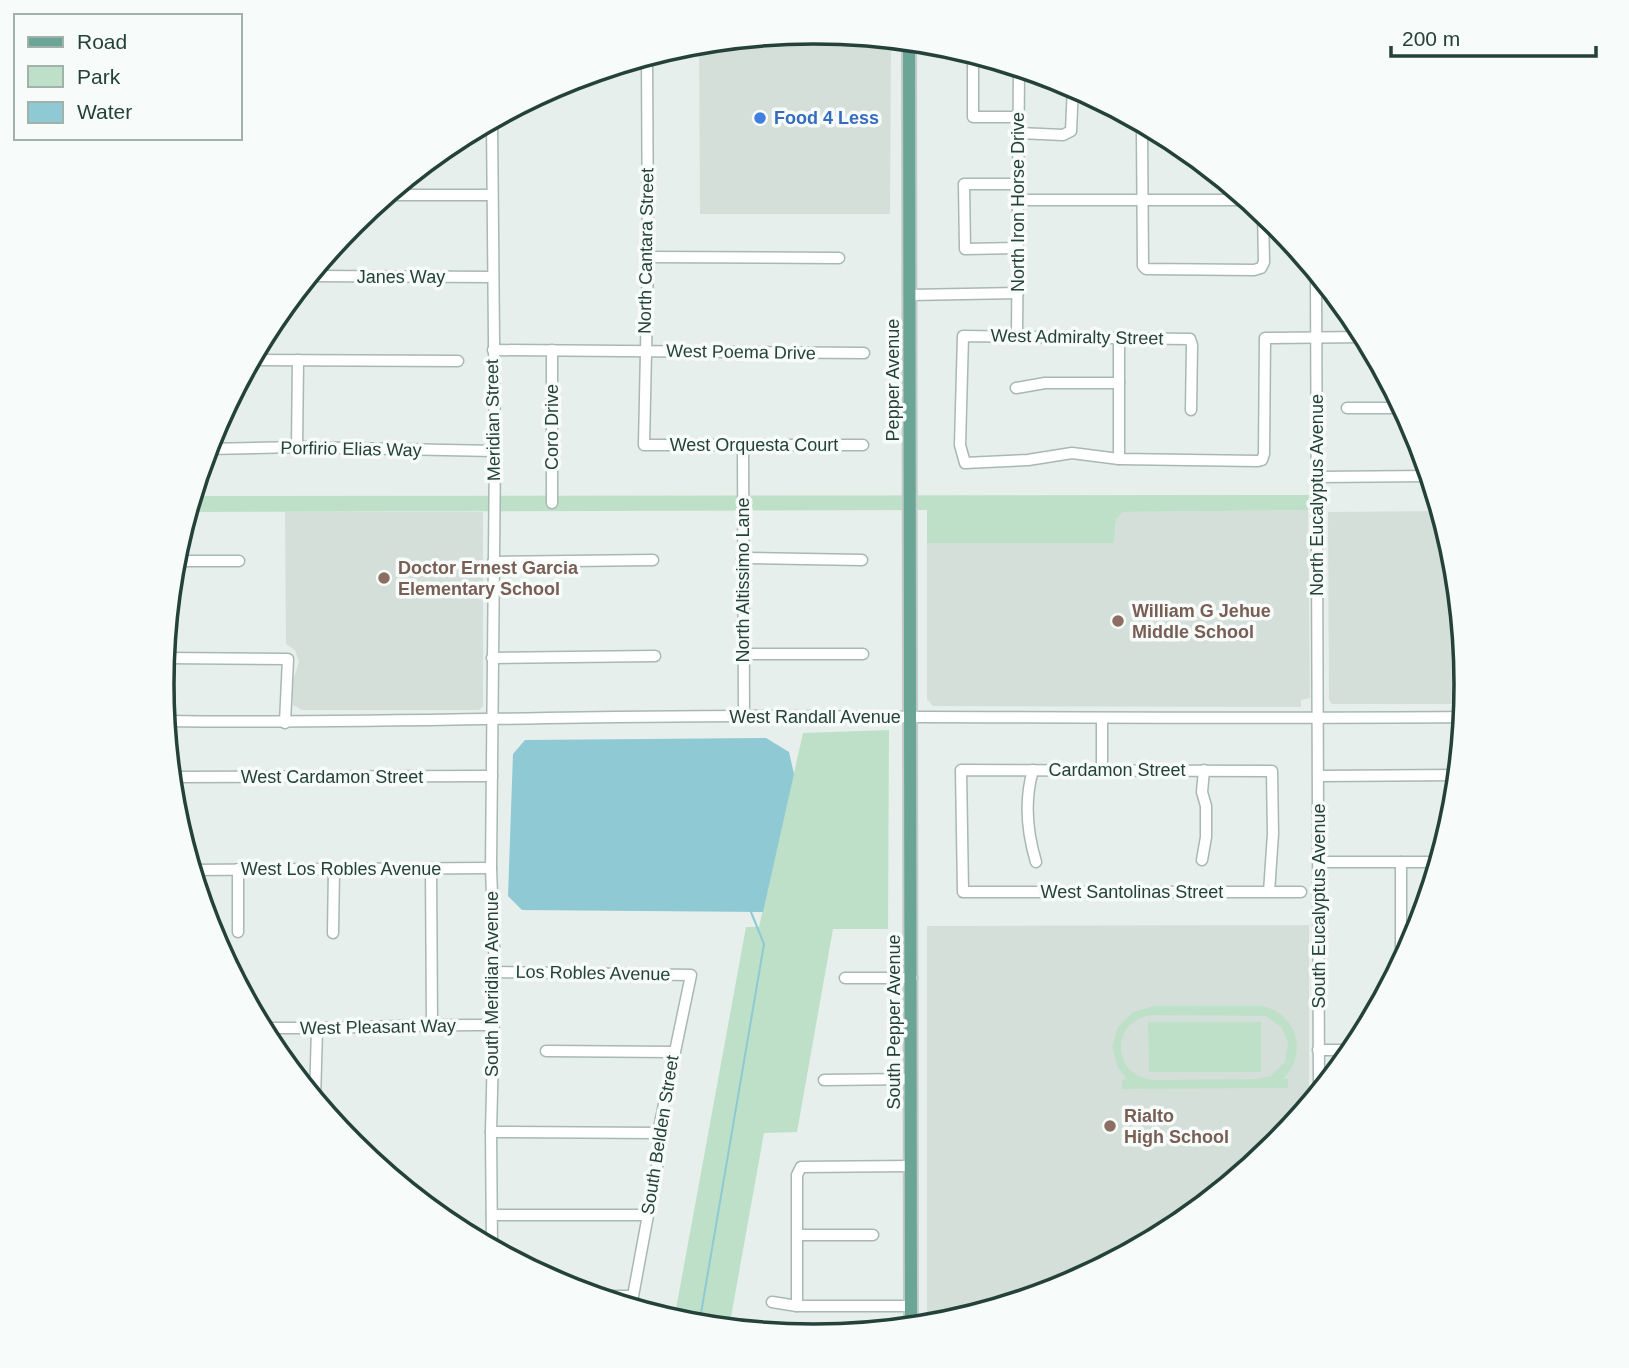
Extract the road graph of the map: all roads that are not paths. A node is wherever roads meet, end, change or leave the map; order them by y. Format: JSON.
{"nodes":[{"id":1,"x":909,"y":51,"type":"edge"},
{"id":2,"x":973,"y":64,"type":"edge"},
{"id":3,"x":647,"y":67,"type":"edge"},
{"id":4,"x":1019,"y":78,"type":"edge"},
{"id":5,"x":1072,"y":98,"type":"edge"},
{"id":6,"x":1019,"y":117,"type":"junction"},
{"id":7,"x":492,"y":131,"type":"edge"},
{"id":8,"x":1019,"y":132,"type":"junction"},
{"id":9,"x":1142,"y":134,"type":"edge"},
{"id":10,"x":1018,"y":184,"type":"junction"},
{"id":11,"x":403,"y":194,"type":"edge"},
{"id":12,"x":492,"y":195,"type":"junction"},
{"id":13,"x":1018,"y":200,"type":"junction"},
{"id":14,"x":1143,"y":200,"type":"junction"},
{"id":15,"x":1233,"y":200,"type":"edge"},
{"id":16,"x":1263,"y":228,"type":"edge"},
{"id":17,"x":1018,"y":248,"type":"junction"},
{"id":18,"x":648,"y":257,"type":"junction"},
{"id":19,"x":839,"y":258,"type":"dead end"},
{"id":20,"x":322,"y":276,"type":"edge"},
{"id":21,"x":493,"y":277,"type":"junction"},
{"id":22,"x":1316,"y":286,"type":"edge"},
{"id":23,"x":1018,"y":293,"type":"junction"},
{"id":24,"x":910,"y":295,"type":"junction"},
{"id":25,"x":1315,"y":336,"type":"junction"},
{"id":26,"x":1017,"y":337,"type":"junction"},
{"id":27,"x":1352,"y":337,"type":"edge"},
{"id":28,"x":1119,"y":338,"type":"junction"},
{"id":29,"x":552,"y":350,"type":"junction"},
{"id":30,"x":645,"y":350,"type":"junction"},
{"id":31,"x":492,"y":351,"type":"junction"},
{"id":32,"x":864,"y":353,"type":"dead end"},
{"id":33,"x":262,"y":360,"type":"edge"},
{"id":34,"x":298,"y":360,"type":"junction"},
{"id":35,"x":458,"y":361,"type":"dead end"},
{"id":36,"x":1119,"y":383,"type":"junction"},
{"id":37,"x":1016,"y":388,"type":"dead end"},
{"id":38,"x":1347,"y":408,"type":"dead end"},
{"id":39,"x":1392,"y":408,"type":"edge"},
{"id":40,"x":1191,"y":410,"type":"dead end"},
{"id":41,"x":743,"y":444,"type":"junction"},
{"id":42,"x":644,"y":445,"type":"joint"},
{"id":43,"x":863,"y":445,"type":"dead end"},
{"id":44,"x":297,"y":447,"type":"junction"},
{"id":45,"x":219,"y":449,"type":"edge"},
{"id":46,"x":495,"y":451,"type":"junction"},
{"id":47,"x":1119,"y":459,"type":"junction"},
{"id":48,"x":1318,"y":477,"type":"junction"},
{"id":49,"x":1421,"y":477,"type":"edge"},
{"id":50,"x":552,"y":503,"type":"dead end"},
{"id":51,"x":742,"y":558,"type":"junction"},
{"id":52,"x":653,"y":560,"type":"dead end"},
{"id":53,"x":862,"y":560,"type":"dead end"},
{"id":54,"x":187,"y":561,"type":"edge"},
{"id":55,"x":239,"y":561,"type":"dead end"},
{"id":56,"x":493,"y":562,"type":"junction"},
{"id":57,"x":743,"y":654,"type":"junction"},
{"id":58,"x":863,"y":654,"type":"dead end"},
{"id":59,"x":655,"y":656,"type":"dead end"},
{"id":60,"x":175,"y":658,"type":"edge"},
{"id":61,"x":492,"y":658,"type":"junction"},
{"id":62,"x":744,"y":716,"type":"junction"},
{"id":63,"x":1453,"y":717,"type":"edge"},
{"id":64,"x":911,"y":718,"type":"junction"},
{"id":65,"x":1102,"y":718,"type":"junction"},
{"id":66,"x":1318,"y":718,"type":"junction"},
{"id":67,"x":492,"y":720,"type":"junction"},
{"id":68,"x":176,"y":721,"type":"edge"},
{"id":69,"x":285,"y":723,"type":"junction"},
{"id":70,"x":1102,"y":769,"type":"junction"},
{"id":71,"x":1204,"y":769,"type":"junction"},
{"id":72,"x":1033,"y":770,"type":"junction"},
{"id":73,"x":1448,"y":775,"type":"edge"},
{"id":74,"x":492,"y":776,"type":"junction"},
{"id":75,"x":1319,"y":776,"type":"junction"},
{"id":76,"x":182,"y":777,"type":"edge"},
{"id":77,"x":1202,"y":860,"type":"dead end"},
{"id":78,"x":1036,"y":862,"type":"dead end"},
{"id":79,"x":1319,"y":862,"type":"junction"},
{"id":80,"x":1401,"y":862,"type":"junction"},
{"id":81,"x":1429,"y":862,"type":"edge"},
{"id":82,"x":432,"y":868,"type":"junction"},
{"id":83,"x":491,"y":868,"type":"junction"},
{"id":84,"x":238,"y":869,"type":"junction"},
{"id":85,"x":334,"y":869,"type":"junction"},
{"id":86,"x":202,"y":870,"type":"edge"},
{"id":87,"x":1301,"y":891,"type":"dead end"},
{"id":88,"x":963,"y":892,"type":"joint"},
{"id":89,"x":1269,"y":892,"type":"junction"},
{"id":90,"x":238,"y":932,"type":"dead end"},
{"id":91,"x":333,"y":933,"type":"dead end"},
{"id":92,"x":1401,"y":940,"type":"edge"},
{"id":93,"x":495,"y":972,"type":"junction"},
{"id":94,"x":691,"y":975,"type":"joint"},
{"id":95,"x":845,"y":978,"type":"dead end"},
{"id":96,"x":912,"y":978,"type":"junction"},
{"id":97,"x":432,"y":1024,"type":"junction"},
{"id":98,"x":494,"y":1025,"type":"junction"},
{"id":99,"x":275,"y":1028,"type":"edge"},
{"id":100,"x":317,"y":1029,"type":"junction"},
{"id":101,"x":1318,"y":1050,"type":"junction"},
{"id":102,"x":1340,"y":1050,"type":"edge"},
{"id":103,"x":547,"y":1051,"type":"dead end"},
{"id":104,"x":674,"y":1052,"type":"junction"},
{"id":105,"x":1319,"y":1078,"type":"edge"},
{"id":106,"x":910,"y":1079,"type":"junction"},
{"id":107,"x":824,"y":1080,"type":"dead end"},
{"id":108,"x":315,"y":1084,"type":"edge"},
{"id":109,"x":491,"y":1132,"type":"junction"},
{"id":110,"x":658,"y":1133,"type":"junction"},
{"id":111,"x":911,"y":1166,"type":"junction"},
{"id":112,"x":492,"y":1214,"type":"junction"},
{"id":113,"x":647,"y":1215,"type":"junction"},
{"id":114,"x":798,"y":1235,"type":"junction"},
{"id":115,"x":873,"y":1235,"type":"dead end"},
{"id":116,"x":492,"y":1237,"type":"edge"},
{"id":117,"x":629,"y":1296,"type":"edge"},
{"id":118,"x":772,"y":1302,"type":"dead end"},
{"id":119,"x":797,"y":1306,"type":"junction"},
{"id":120,"x":911,"y":1306,"type":"junction"},
{"id":121,"x":911,"y":1317,"type":"edge"}],
"edges":[{"from":1,"to":24,"type":"main road","name":"Pepper Avenue"},
{"from":2,"to":6,"type":"street"},
{"from":3,"to":18,"type":"street","name":"North Cantara Street"},
{"from":4,"to":6,"type":"street","name":"North Iron Horse Drive"},
{"from":5,"to":8,"type":"street"},
{"from":6,"to":8,"type":"street","name":"North Iron Horse Drive"},
{"from":7,"to":12,"type":"street","name":"Meridian Street"},
{"from":8,"to":10,"type":"street","name":"North Iron Horse Drive"},
{"from":9,"to":14,"type":"street"},
{"from":10,"to":13,"type":"street","name":"North Iron Horse Drive"},
{"from":10,"to":17,"type":"street"},
{"from":11,"to":12,"type":"street"},
{"from":12,"to":21,"type":"street","name":"Meridian Street"},
{"from":13,"to":14,"type":"street"},
{"from":13,"to":17,"type":"street","name":"North Iron Horse Drive"},
{"from":14,"to":15,"type":"street"},
{"from":14,"to":16,"type":"street"},
{"from":17,"to":23,"type":"street","name":"North Iron Horse Drive"},
{"from":18,"to":19,"type":"street"},
{"from":18,"to":30,"type":"street","name":"North Cantara Street"},
{"from":20,"to":21,"type":"street","name":"Janes Way"},
{"from":21,"to":31,"type":"street","name":"Meridian Street"},
{"from":22,"to":25,"type":"street","name":"North Eucalyptus Avenue"},
{"from":23,"to":24,"type":"street"},
{"from":23,"to":26,"type":"street","name":"North Iron Horse Drive"},
{"from":24,"to":64,"type":"main road","name":"Pepper Avenue"},
{"from":25,"to":27,"type":"street"},
{"from":25,"to":47,"type":"street"},
{"from":25,"to":48,"type":"street","name":"North Eucalyptus Avenue"},
{"from":26,"to":28,"type":"street","name":"West Admiralty Street"},
{"from":26,"to":47,"type":"street","name":"West Admiralty Street"},
{"from":28,"to":36,"type":"street"},
{"from":28,"to":40,"type":"street","name":"West Admiralty Street"},
{"from":29,"to":30,"type":"street","name":"West Poema Drive"},
{"from":29,"to":31,"type":"street","name":"West Poema Drive"},
{"from":29,"to":50,"type":"street","name":"Coro Drive"},
{"from":30,"to":32,"type":"street","name":"West Poema Drive"},
{"from":30,"to":42,"type":"street","name":"North Cantara Street"},
{"from":31,"to":46,"type":"street","name":"Meridian Street"},
{"from":33,"to":34,"type":"street"},
{"from":34,"to":35,"type":"street"},
{"from":34,"to":44,"type":"street"},
{"from":36,"to":37,"type":"street"},
{"from":36,"to":47,"type":"street"},
{"from":38,"to":39,"type":"street"},
{"from":41,"to":42,"type":"street","name":"West Orquesta Court"},
{"from":41,"to":43,"type":"street","name":"West Orquesta Court"},
{"from":41,"to":51,"type":"street","name":"North Altissimo Lane"},
{"from":44,"to":45,"type":"street","name":"Porfirio Elias Way"},
{"from":44,"to":46,"type":"street","name":"Porfirio Elias Way"},
{"from":46,"to":56,"type":"street","name":"Meridian Street"},
{"from":48,"to":49,"type":"street"},
{"from":48,"to":66,"type":"street","name":"North Eucalyptus Avenue"},
{"from":51,"to":53,"type":"street"},
{"from":51,"to":57,"type":"street","name":"North Altissimo Lane"},
{"from":52,"to":56,"type":"street"},
{"from":54,"to":55,"type":"street"},
{"from":56,"to":61,"type":"street","name":"Meridian Street"},
{"from":57,"to":58,"type":"street"},
{"from":57,"to":62,"type":"street","name":"North Altissimo Lane"},
{"from":59,"to":61,"type":"street"},
{"from":60,"to":69,"type":"street"},
{"from":61,"to":67,"type":"street","name":"Meridian Street"},
{"from":62,"to":64,"type":"street","name":"West Randall Avenue"},
{"from":62,"to":67,"type":"street","name":"West Randall Avenue"},
{"from":63,"to":66,"type":"street","name":"West Randall Avenue"},
{"from":64,"to":65,"type":"street","name":"West Randall Avenue"},
{"from":64,"to":96,"type":"main road","name":"South Pepper Avenue"},
{"from":65,"to":66,"type":"street","name":"West Randall Avenue"},
{"from":65,"to":70,"type":"street"},
{"from":66,"to":75,"type":"street","name":"South Eucalyptus Avenue"},
{"from":67,"to":69,"type":"street","name":"West Randall Avenue"},
{"from":67,"to":74,"type":"street","name":"South Meridian Avenue"},
{"from":68,"to":69,"type":"street","name":"West Randall Avenue"},
{"from":70,"to":71,"type":"street","name":"Cardamon Street"},
{"from":70,"to":72,"type":"street","name":"Cardamon Street"},
{"from":71,"to":77,"type":"street"},
{"from":71,"to":89,"type":"street","name":"Cardamon Street"},
{"from":72,"to":78,"type":"street"},
{"from":72,"to":88,"type":"street","name":"Cardamon Street"},
{"from":73,"to":75,"type":"street"},
{"from":74,"to":76,"type":"street","name":"West Cardamon Street"},
{"from":74,"to":83,"type":"street","name":"South Meridian Avenue"},
{"from":75,"to":79,"type":"street","name":"South Eucalyptus Avenue"},
{"from":79,"to":80,"type":"street"},
{"from":79,"to":101,"type":"street","name":"South Eucalyptus Avenue"},
{"from":80,"to":81,"type":"street"},
{"from":80,"to":92,"type":"street"},
{"from":82,"to":83,"type":"street","name":"West Los Robles Avenue"},
{"from":82,"to":85,"type":"street","name":"West Los Robles Avenue"},
{"from":82,"to":97,"type":"street"},
{"from":83,"to":93,"type":"street","name":"South Meridian Avenue"},
{"from":84,"to":85,"type":"street","name":"West Los Robles Avenue"},
{"from":84,"to":86,"type":"street","name":"West Los Robles Avenue"},
{"from":84,"to":90,"type":"street"},
{"from":85,"to":91,"type":"street"},
{"from":87,"to":89,"type":"street","name":"West Santolinas Street"},
{"from":88,"to":89,"type":"street","name":"West Santolinas Street"},
{"from":93,"to":94,"type":"street","name":"Los Robles Avenue"},
{"from":93,"to":98,"type":"street","name":"South Meridian Avenue"},
{"from":94,"to":104,"type":"street","name":"South Belden Street"},
{"from":95,"to":96,"type":"street"},
{"from":96,"to":106,"type":"main road","name":"South Pepper Avenue"},
{"from":97,"to":98,"type":"street","name":"West Pleasant Way"},
{"from":97,"to":100,"type":"street","name":"West Pleasant Way"},
{"from":98,"to":109,"type":"street","name":"South Meridian Avenue"},
{"from":99,"to":100,"type":"street","name":"West Pleasant Way"},
{"from":100,"to":108,"type":"street"},
{"from":101,"to":102,"type":"street"},
{"from":101,"to":105,"type":"street","name":"South Eucalyptus Avenue"},
{"from":103,"to":104,"type":"street"},
{"from":104,"to":110,"type":"street","name":"South Belden Street"},
{"from":106,"to":107,"type":"street"},
{"from":106,"to":111,"type":"main road","name":"South Pepper Avenue"},
{"from":109,"to":110,"type":"street"},
{"from":109,"to":112,"type":"street","name":"South Meridian Avenue"},
{"from":110,"to":113,"type":"street","name":"South Belden Street"},
{"from":111,"to":114,"type":"street"},
{"from":111,"to":120,"type":"main road","name":"South Pepper Avenue"},
{"from":112,"to":113,"type":"street"},
{"from":112,"to":116,"type":"street","name":"South Meridian Avenue"},
{"from":113,"to":117,"type":"street","name":"South Belden Street"},
{"from":114,"to":115,"type":"street"},
{"from":114,"to":119,"type":"street"},
{"from":118,"to":119,"type":"street"},
{"from":119,"to":120,"type":"street"},
{"from":120,"to":121,"type":"main road","name":"South Pepper Avenue"}]}
